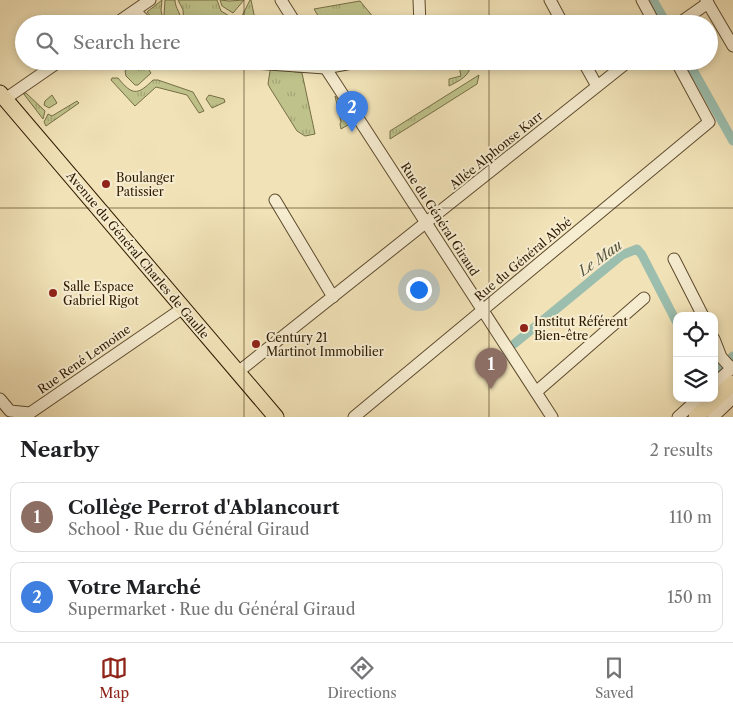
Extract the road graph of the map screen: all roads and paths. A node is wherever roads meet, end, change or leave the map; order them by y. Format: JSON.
{"nodes":[{"id":1,"x":281,"y":0,"type":"edge"},
{"id":2,"x":420,"y":0,"type":"edge"},
{"id":3,"x":550,"y":0,"type":"edge"},
{"id":4,"x":642,"y":0,"type":"edge"},
{"id":5,"x":707,"y":1,"type":"edge"},
{"id":6,"x":142,"y":4,"type":"edge"},
{"id":7,"x":127,"y":15,"type":"edge"},
{"id":8,"x":290,"y":15,"type":"edge"},
{"id":9,"x":420,"y":15,"type":"edge"},
{"id":10,"x":558,"y":15,"type":"edge"},
{"id":11,"x":650,"y":15,"type":"edge"},
{"id":12,"x":689,"y":15,"type":"edge"},
{"id":13,"x":715,"y":15,"type":"edge"},
{"id":14,"x":718,"y":20,"type":"edge"},
{"id":15,"x":733,"y":46,"type":"edge"},
{"id":16,"x":45,"y":70,"type":"edge"},
{"id":17,"x":326,"y":70,"type":"edge"},
{"id":18,"x":588,"y":70,"type":"edge"},
{"id":19,"x":617,"y":70,"type":"edge"},
{"id":20,"x":681,"y":70,"type":"edge"},
{"id":21,"x":597,"y":86,"type":"junction"},
{"id":22,"x":2,"y":96,"type":"edge"},
{"id":23,"x":275,"y":200,"type":"dead end"},
{"id":24,"x":427,"y":223,"type":"junction"},
{"id":25,"x":674,"y":259,"type":"dead end"},
{"id":26,"x":333,"y":297,"type":"junction"},
{"id":27,"x":644,"y":298,"type":"dead end"},
{"id":28,"x":183,"y":308,"type":"junction"},
{"id":29,"x":483,"y":310,"type":"junction"},
{"id":30,"x":701,"y":312,"type":"edge"},
{"id":31,"x":718,"y":347,"type":"edge"},
{"id":32,"x":729,"y":368,"type":"edge"},
{"id":33,"x":238,"y":372,"type":"junction"},
{"id":34,"x":718,"y":380,"type":"edge"},
{"id":35,"x":536,"y":392,"type":"junction"},
{"id":36,"x":733,"y":398,"type":"edge"},
{"id":37,"x":0,"y":399,"type":"edge"},
{"id":38,"x":694,"y":402,"type":"edge"},
{"id":39,"x":276,"y":417,"type":"edge"},
{"id":40,"x":354,"y":417,"type":"edge"},
{"id":41,"x":552,"y":417,"type":"edge"},
{"id":42,"x":678,"y":417,"type":"edge"},
{"id":43,"x":696,"y":417,"type":"edge"},
{"id":44,"x":712,"y":417,"type":"edge"}],
"edges":[{"from":1,"to":8,"type":"street"},
{"from":2,"to":9,"type":"street"},
{"from":3,"to":10,"type":"street"},
{"from":4,"to":11,"type":"street"},
{"from":5,"to":12,"type":"street"},
{"from":5,"to":13,"type":"street"},
{"from":6,"to":7,"type":"street"},
{"from":14,"to":15,"type":"street"},
{"from":16,"to":22,"type":"street"},
{"from":17,"to":24,"type":"street","name":"Rue du Général Giraud"},
{"from":18,"to":21,"type":"street"},
{"from":19,"to":21,"type":"street","name":"Allée Alphonse Karr"},
{"from":20,"to":29,"type":"street","name":"Rue du Général Abbé"},
{"from":21,"to":24,"type":"street","name":"Allée Alphonse Karr"},
{"from":22,"to":28,"type":"main road","name":"Avenue du Général Charles de Gaulle"},
{"from":23,"to":26,"type":"street"},
{"from":24,"to":26,"type":"street","name":"Allée Alphonse Karr"},
{"from":24,"to":29,"type":"street","name":"Rue du Général Giraud"},
{"from":25,"to":30,"type":"street"},
{"from":26,"to":33,"type":"street","name":"Allée Alphonse Karr"},
{"from":27,"to":35,"type":"street"},
{"from":28,"to":33,"type":"main road","name":"Avenue du Général Charles de Gaulle"},
{"from":28,"to":37,"type":"street","name":"Rue René Lemoine"},
{"from":29,"to":35,"type":"street","name":"Rue du Général Giraud"},
{"from":29,"to":40,"type":"street","name":"Rue du Général Abbé"},
{"from":31,"to":32,"type":"street"},
{"from":32,"to":34,"type":"street"},
{"from":32,"to":43,"type":"main road"},
{"from":33,"to":39,"type":"main road","name":"Avenue du Général Charles de Gaulle"},
{"from":35,"to":41,"type":"street","name":"Rue du Général Giraud"},
{"from":36,"to":44,"type":"street"},
{"from":38,"to":42,"type":"street"}]}
